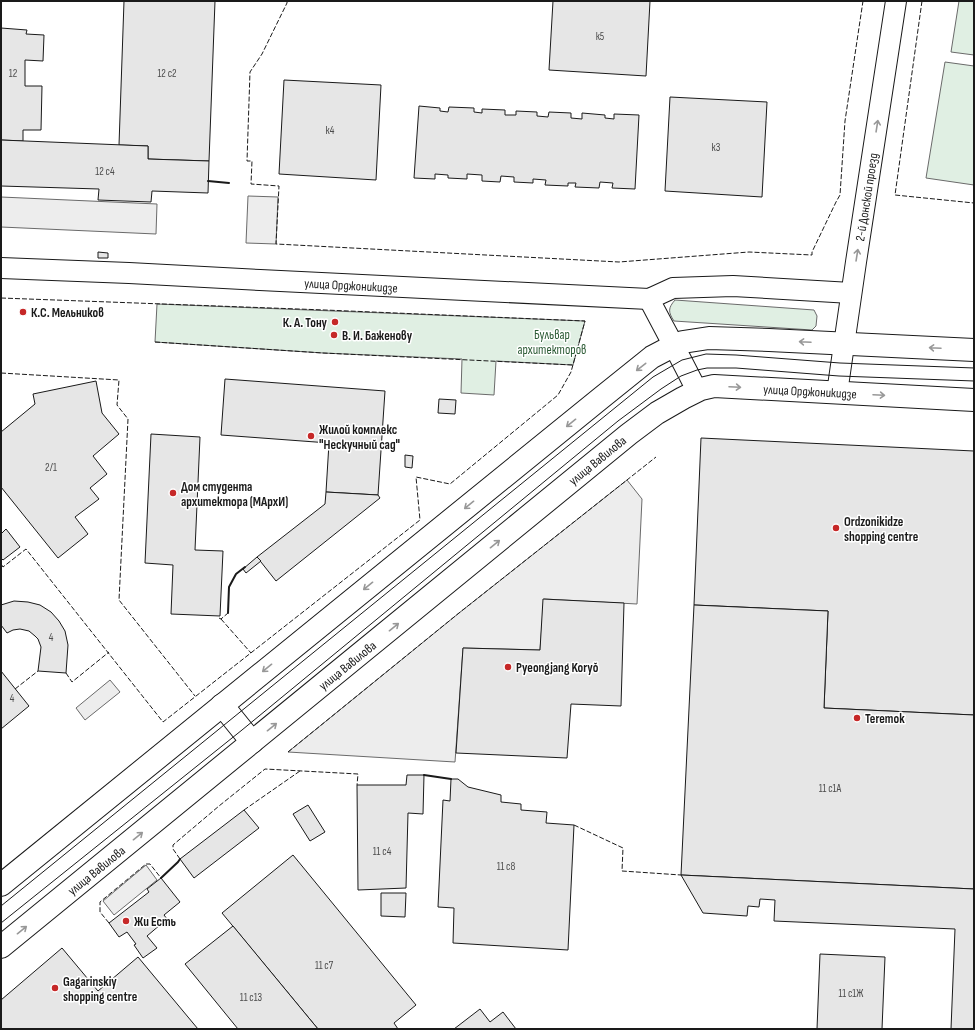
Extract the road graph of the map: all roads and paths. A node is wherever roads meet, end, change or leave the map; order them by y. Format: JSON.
{"nodes":[{"id":1,"x":896,"y":1,"type":"edge"},
{"id":2,"x":1,"y":268,"type":"edge"},
{"id":3,"x":851,"y":293,"type":"junction"},
{"id":4,"x":649,"y":300,"type":"junction"},
{"id":5,"x":843,"y":344,"type":"junction"},
{"id":6,"x":673,"y":346,"type":"junction"},
{"id":7,"x":974,"y":350,"type":"edge"},
{"id":8,"x":697,"y":391,"type":"junction"},
{"id":9,"x":837,"y":393,"type":"junction"},
{"id":10,"x":974,"y":400,"type":"edge"},
{"id":11,"x":222,"y":705,"type":"junction"},
{"id":12,"x":252,"y":742,"type":"junction"},
{"id":13,"x":1,"y":885,"type":"edge"},
{"id":14,"x":1,"y":947,"type":"edge"}],
"edges":[{"from":3,"to":1,"type":"street","name":"2-й Донской проезд","one_way":true},
{"from":2,"to":4,"type":"street","name":"улица Орджоникидзе"},
{"from":3,"to":4,"type":"street"},
{"from":3,"to":5,"type":"street","name":"2-й Донской проезд"},
{"from":4,"to":6,"type":"street"},
{"from":5,"to":6,"type":"main road","one_way":true},
{"from":7,"to":5,"type":"main road","one_way":true},
{"from":5,"to":9,"type":"street","name":"2-й Донской проезд"},
{"from":6,"to":8,"type":"street"},
{"from":6,"to":11,"type":"main road","one_way":true},
{"from":8,"to":9,"type":"main road","name":"улица Орджоникидзе","one_way":true},
{"from":12,"to":8,"type":"main road","name":"улица Вавилова","one_way":true},
{"from":9,"to":10,"type":"main road","name":"улица Орджоникидзе","one_way":true},
{"from":11,"to":12,"type":"main road"},
{"from":11,"to":13,"type":"main road"},
{"from":14,"to":12,"type":"main road","name":"улица Вавилова","one_way":true}]}
